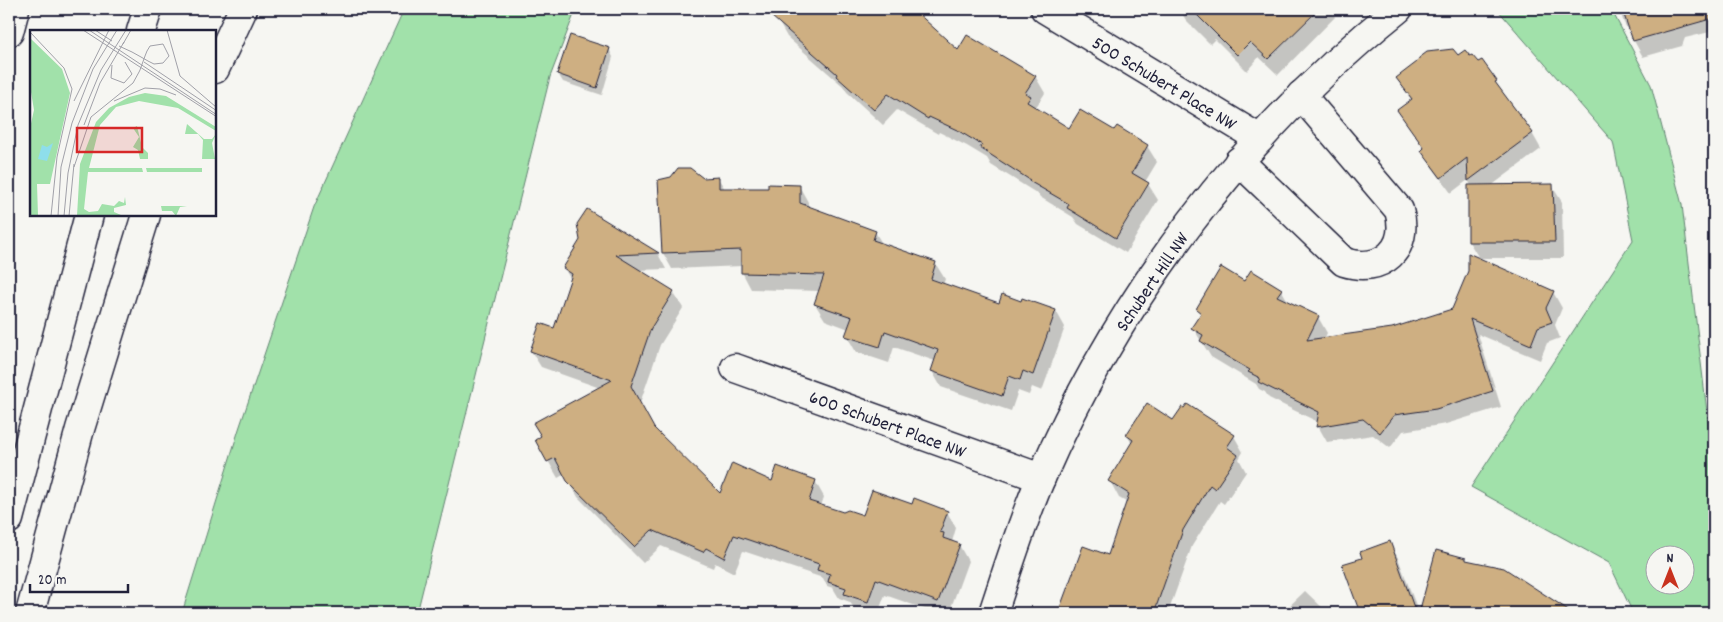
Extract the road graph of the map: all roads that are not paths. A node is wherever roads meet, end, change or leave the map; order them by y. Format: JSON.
{"nodes":[{"id":1,"x":15,"y":9,"type":"edge"},
{"id":2,"x":148,"y":9,"type":"edge"},
{"id":3,"x":224,"y":9,"type":"edge"},
{"id":4,"x":243,"y":9,"type":"edge"},
{"id":5,"x":1045,"y":9,"type":"edge"},
{"id":6,"x":1398,"y":9,"type":"edge"},
{"id":7,"x":141,"y":30,"type":"edge"},
{"id":8,"x":216,"y":30,"type":"edge"},
{"id":9,"x":9,"y":32,"type":"edge"},
{"id":10,"x":216,"y":67,"type":"edge"},
{"id":11,"x":1301,"y":95,"type":"junction"},
{"id":12,"x":1260,"y":139,"type":"junction"},
{"id":13,"x":1240,"y":160,"type":"junction"},
{"id":14,"x":89,"y":216,"type":"edge"},
{"id":15,"x":146,"y":216,"type":"edge"},
{"id":16,"x":735,"y":368,"type":"dead end"},
{"id":17,"x":1041,"y":478,"type":"junction"},
{"id":18,"x":9,"y":520,"type":"edge"},
{"id":19,"x":30,"y":613,"type":"edge"},
{"id":20,"x":993,"y":613,"type":"edge"}],
"edges":[{"from":1,"to":9,"type":"main road"},
{"from":2,"to":7,"type":"main road"},
{"from":3,"to":8,"type":"main road"},
{"from":4,"to":10,"type":"main road"},
{"from":5,"to":12,"type":"main road","name":"500 Schubert Place NW"},
{"from":6,"to":11,"type":"main road","name":"Schubert Hill NW"},
{"from":11,"to":12,"type":"main road","name":"Schubert Hill NW"},
{"from":11,"to":13,"type":"main road"},
{"from":12,"to":13,"type":"main road","name":"Schubert Hill NW"},
{"from":13,"to":17,"type":"main road","name":"Schubert Hill NW"},
{"from":14,"to":18,"type":"main road"},
{"from":15,"to":19,"type":"main road"},
{"from":16,"to":17,"type":"main road","name":"600 Schubert Place NW"},
{"from":17,"to":20,"type":"main road","name":"Schubert Hill NW"}]}
